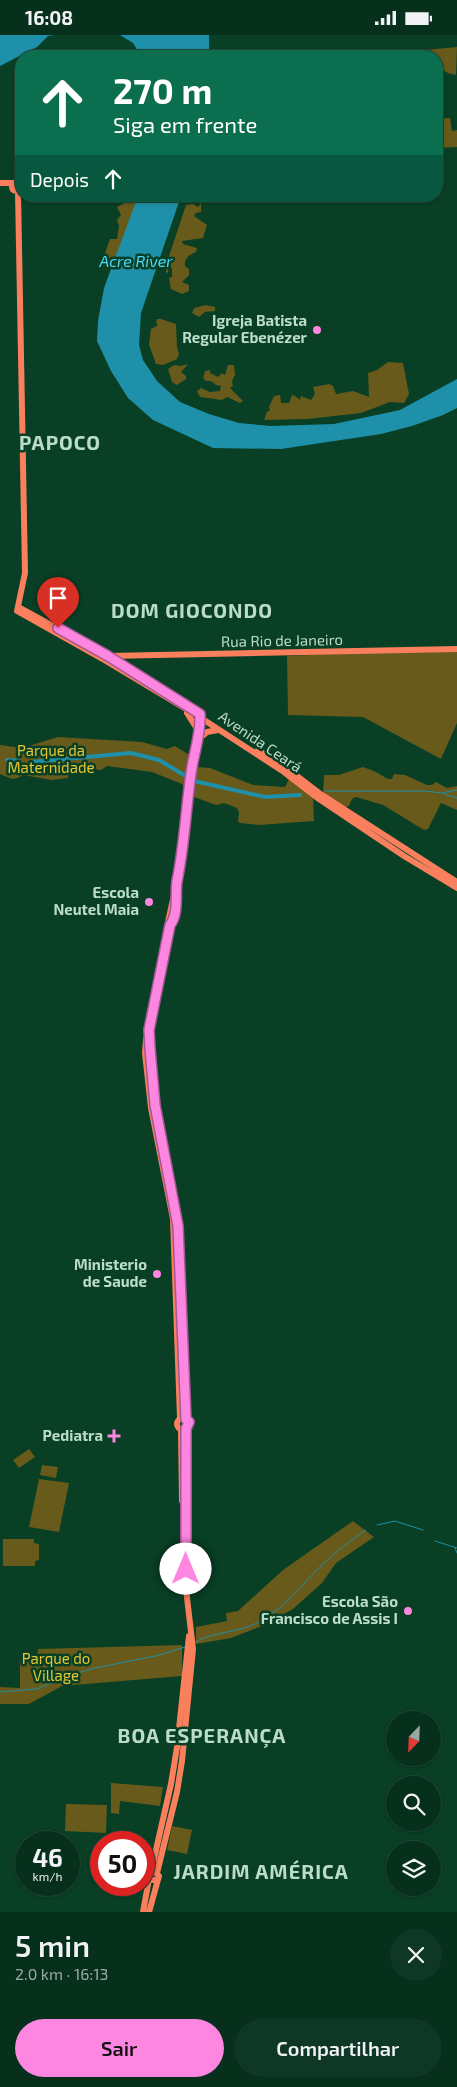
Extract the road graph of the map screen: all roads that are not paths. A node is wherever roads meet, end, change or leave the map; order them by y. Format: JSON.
{"nodes":[{"id":1,"x":0,"y":183,"type":"edge"},
{"id":2,"x":0,"y":187,"type":"edge"},
{"id":3,"x":15,"y":188,"type":"joint"},
{"id":4,"x":16,"y":202,"type":"edge"},
{"id":5,"x":24,"y":583,"type":"junction"},
{"id":6,"x":18,"y":609,"type":"junction"},
{"id":7,"x":41,"y":619,"type":"junction"},
{"id":8,"x":457,"y":649,"type":"edge"},
{"id":9,"x":89,"y":651,"type":"junction"},
{"id":10,"x":108,"y":656,"type":"junction"},
{"id":11,"x":177,"y":704,"type":"junction"},
{"id":12,"x":200,"y":716,"type":"junction"},
{"id":13,"x":218,"y":730,"type":"junction"},
{"id":14,"x":199,"y":737,"type":"junction"},
{"id":15,"x":457,"y":882,"type":"edge"},
{"id":16,"x":457,"y":888,"type":"edge"},
{"id":17,"x":183,"y":1418,"type":"junction"},
{"id":18,"x":183,"y":1429,"type":"junction"},
{"id":19,"x":155,"y":1864,"type":"edge"},
{"id":20,"x":155,"y":1875,"type":"edge"},
{"id":21,"x":155,"y":1888,"type":"edge"},
{"id":22,"x":147,"y":1896,"type":"edge"},
{"id":23,"x":153,"y":1896,"type":"edge"},
{"id":24,"x":143,"y":1912,"type":"edge"},
{"id":25,"x":149,"y":1912,"type":"edge"}],
"edges":[{"from":1,"to":3,"type":"main road"},
{"from":2,"to":3,"type":"main road"},
{"from":4,"to":5,"type":"main road"},
{"from":5,"to":6,"type":"main road"},
{"from":5,"to":7,"type":"main road"},
{"from":6,"to":7,"type":"main road","name":"Avenida Ceará"},
{"from":6,"to":9,"type":"main road","name":"Avenida Ceará"},
{"from":7,"to":10,"type":"main road","name":"Avenida Ceará"},
{"from":8,"to":10,"type":"main road","name":"Rua Rio de Janeiro"},
{"from":9,"to":10,"type":"main road"},
{"from":9,"to":11,"type":"main road","name":"Avenida Ceará"},
{"from":10,"to":12,"type":"main road","name":"Avenida Ceará"},
{"from":11,"to":12,"type":"main road","name":"Avenida Ceará"},
{"from":11,"to":14,"type":"main road"},
{"from":12,"to":13,"type":"main road","name":"Avenida Ceará"},
{"from":12,"to":14,"type":"main road"},
{"from":12,"to":15,"type":"main road","name":"Avenida Ceará"},
{"from":13,"to":14,"type":"main road"},
{"from":13,"to":16,"type":"main road","name":"Avenida Ceará"},
{"from":14,"to":17,"type":"main road"},
{"from":17,"to":18,"type":"main road"},
{"from":17,"to":18,"type":"main road"},
{"from":18,"to":19,"type":"main road"},
{"from":20,"to":21,"type":"main road"},
{"from":22,"to":24,"type":"main road"},
{"from":23,"to":25,"type":"main road"}]}
